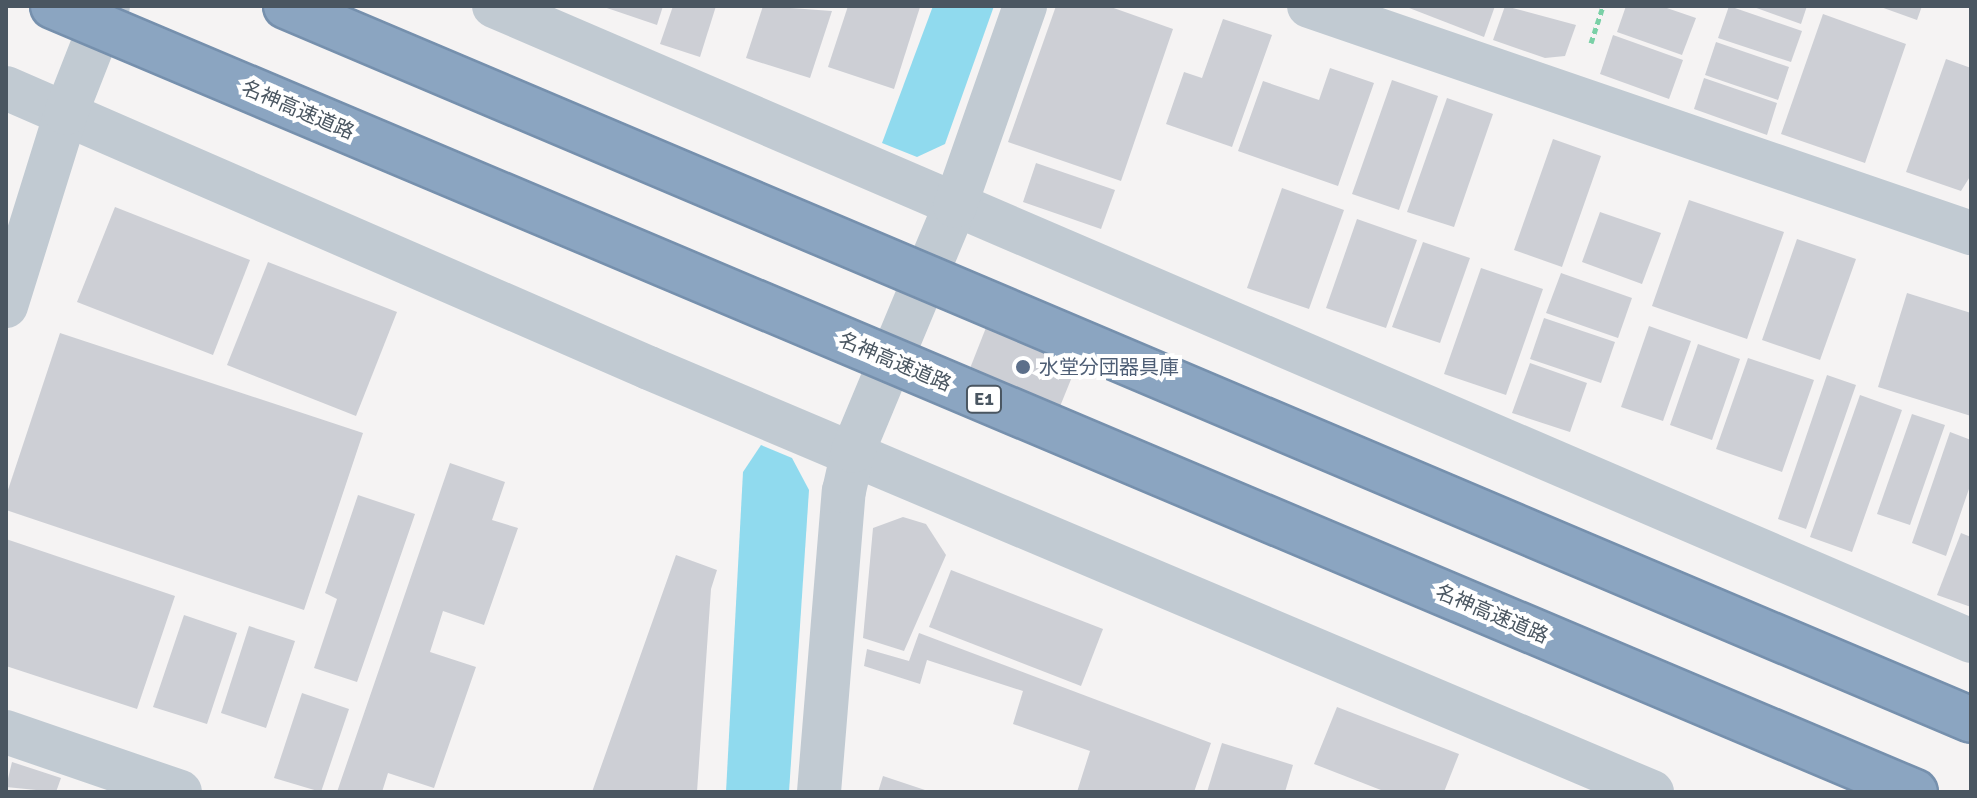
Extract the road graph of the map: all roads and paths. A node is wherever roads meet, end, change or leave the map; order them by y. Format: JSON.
{"nodes":[{"id":1,"x":53,"y":6,"type":"edge"},
{"id":2,"x":108,"y":6,"type":"edge"},
{"id":3,"x":286,"y":6,"type":"edge"},
{"id":4,"x":494,"y":6,"type":"edge"},
{"id":5,"x":1025,"y":6,"type":"edge"},
{"id":6,"x":1309,"y":6,"type":"edge"},
{"id":7,"x":1374,"y":17,"type":"edge"},
{"id":8,"x":6,"y":88,"type":"edge"},
{"id":9,"x":66,"y":113,"type":"junction"},
{"id":10,"x":955,"y":206,"type":"junction"},
{"id":11,"x":1971,"y":233,"type":"edge"},
{"id":12,"x":6,"y":306,"type":"edge"},
{"id":13,"x":853,"y":451,"type":"junction"},
{"id":14,"x":1971,"y":641,"type":"edge"},
{"id":15,"x":1971,"y":720,"type":"edge"},
{"id":16,"x":6,"y":732,"type":"edge"},
{"id":17,"x":180,"y":792,"type":"edge"},
{"id":18,"x":819,"y":792,"type":"edge"},
{"id":19,"x":1652,"y":792,"type":"edge"},
{"id":20,"x":1915,"y":792,"type":"edge"}],
"edges":[{"from":1,"to":20,"type":"highway","name":"名神高速道路","number":"E1","bridge":true},
{"from":2,"to":9,"type":"street"},
{"from":3,"to":15,"type":"highway","bridge":true},
{"from":4,"to":10,"type":"street"},
{"from":5,"to":10,"type":"street"},
{"from":6,"to":7,"type":"street"},
{"from":7,"to":11,"type":"street"},
{"from":8,"to":9,"type":"street"},
{"from":9,"to":12,"type":"street"},
{"from":9,"to":13,"type":"street"},
{"from":10,"to":13,"type":"street"},
{"from":10,"to":14,"type":"street"},
{"from":13,"to":18,"type":"street"},
{"from":13,"to":19,"type":"street"},
{"from":16,"to":17,"type":"street"}]}
